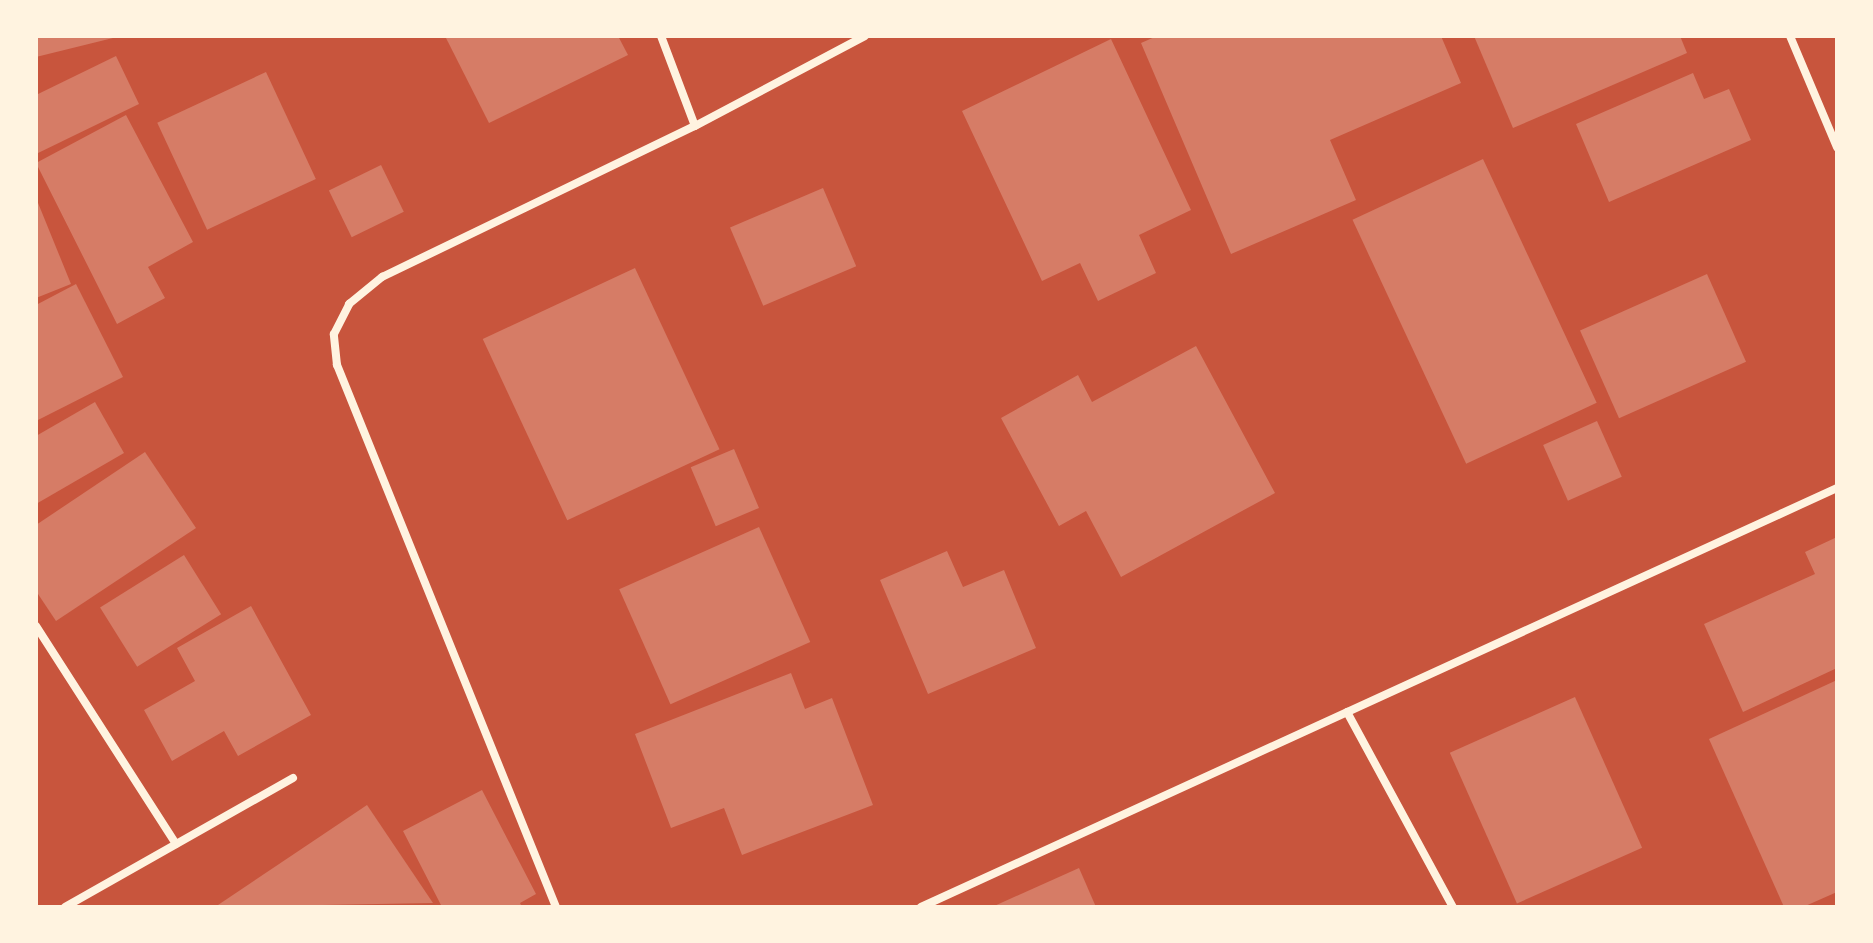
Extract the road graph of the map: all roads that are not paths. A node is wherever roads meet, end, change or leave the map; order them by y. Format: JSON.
{"nodes":[{"id":1,"x":661,"y":36,"type":"edge"},
{"id":2,"x":865,"y":36,"type":"edge"},
{"id":3,"x":1790,"y":36,"type":"edge"},
{"id":4,"x":695,"y":126,"type":"junction"},
{"id":5,"x":1837,"y":147,"type":"edge"},
{"id":6,"x":1837,"y":488,"type":"edge"},
{"id":7,"x":36,"y":626,"type":"edge"},
{"id":8,"x":1347,"y":712,"type":"junction"},
{"id":9,"x":293,"y":778,"type":"dead end"},
{"id":10,"x":176,"y":844,"type":"junction"},
{"id":11,"x":65,"y":907,"type":"edge"},
{"id":12,"x":556,"y":907,"type":"edge"},
{"id":13,"x":921,"y":907,"type":"edge"},
{"id":14,"x":1453,"y":907,"type":"edge"}],
"edges":[{"from":1,"to":4,"type":"street"},
{"from":2,"to":4,"type":"street"},
{"from":3,"to":5,"type":"street"},
{"from":4,"to":12,"type":"street"},
{"from":6,"to":8,"type":"street"},
{"from":7,"to":10,"type":"street"},
{"from":8,"to":13,"type":"street"},
{"from":8,"to":14,"type":"street"},
{"from":9,"to":10,"type":"street"},
{"from":10,"to":11,"type":"street"}]}
